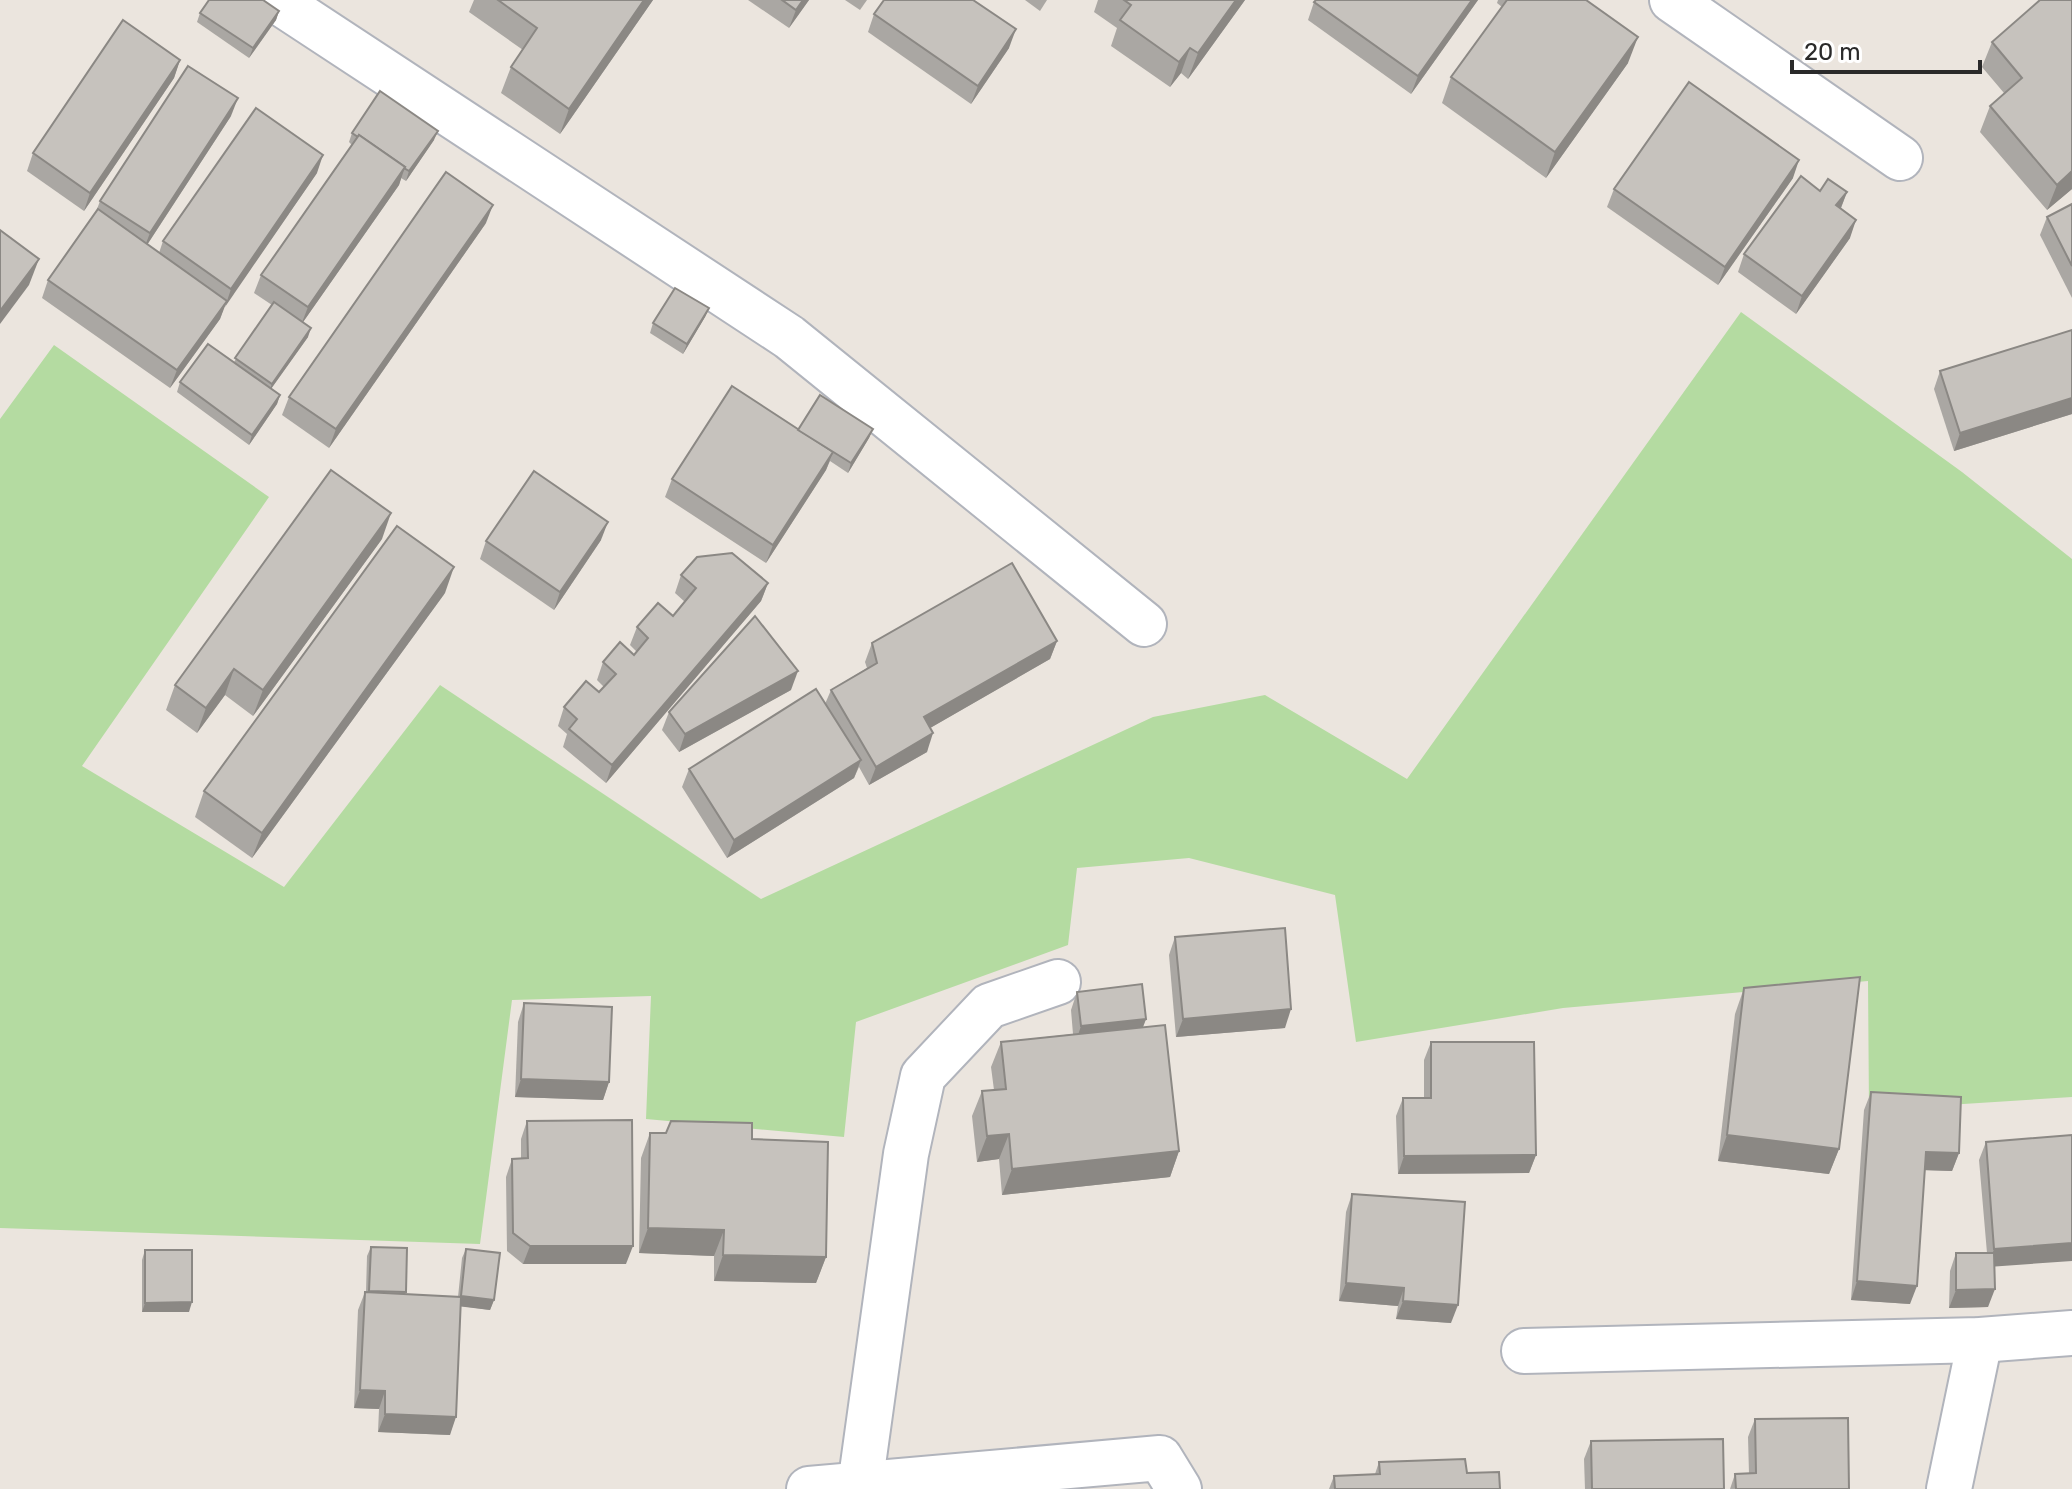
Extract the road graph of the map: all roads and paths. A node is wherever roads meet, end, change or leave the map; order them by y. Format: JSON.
{"nodes":[{"id":1,"x":276,"y":0,"type":"edge"},
{"id":2,"x":1672,"y":0,"type":"edge"},
{"id":3,"x":1900,"y":158,"type":"dead end"},
{"id":4,"x":1144,"y":624,"type":"dead end"},
{"id":5,"x":1058,"y":982,"type":"dead end"},
{"id":6,"x":2072,"y":1333,"type":"edge"},
{"id":7,"x":1980,"y":1340,"type":"junction"},
{"id":8,"x":1524,"y":1351,"type":"dead end"},
{"id":9,"x":860,"y":1486,"type":"junction"},
{"id":10,"x":809,"y":1489,"type":"edge"},
{"id":11,"x":1179,"y":1489,"type":"edge"},
{"id":12,"x":1949,"y":1489,"type":"edge"}],
"edges":[{"from":1,"to":4,"type":"street"},
{"from":2,"to":3,"type":"street"},
{"from":5,"to":9,"type":"street"},
{"from":6,"to":7,"type":"street"},
{"from":7,"to":8,"type":"street"},
{"from":7,"to":12,"type":"street"},
{"from":9,"to":10,"type":"street"},
{"from":9,"to":11,"type":"street"}]}
